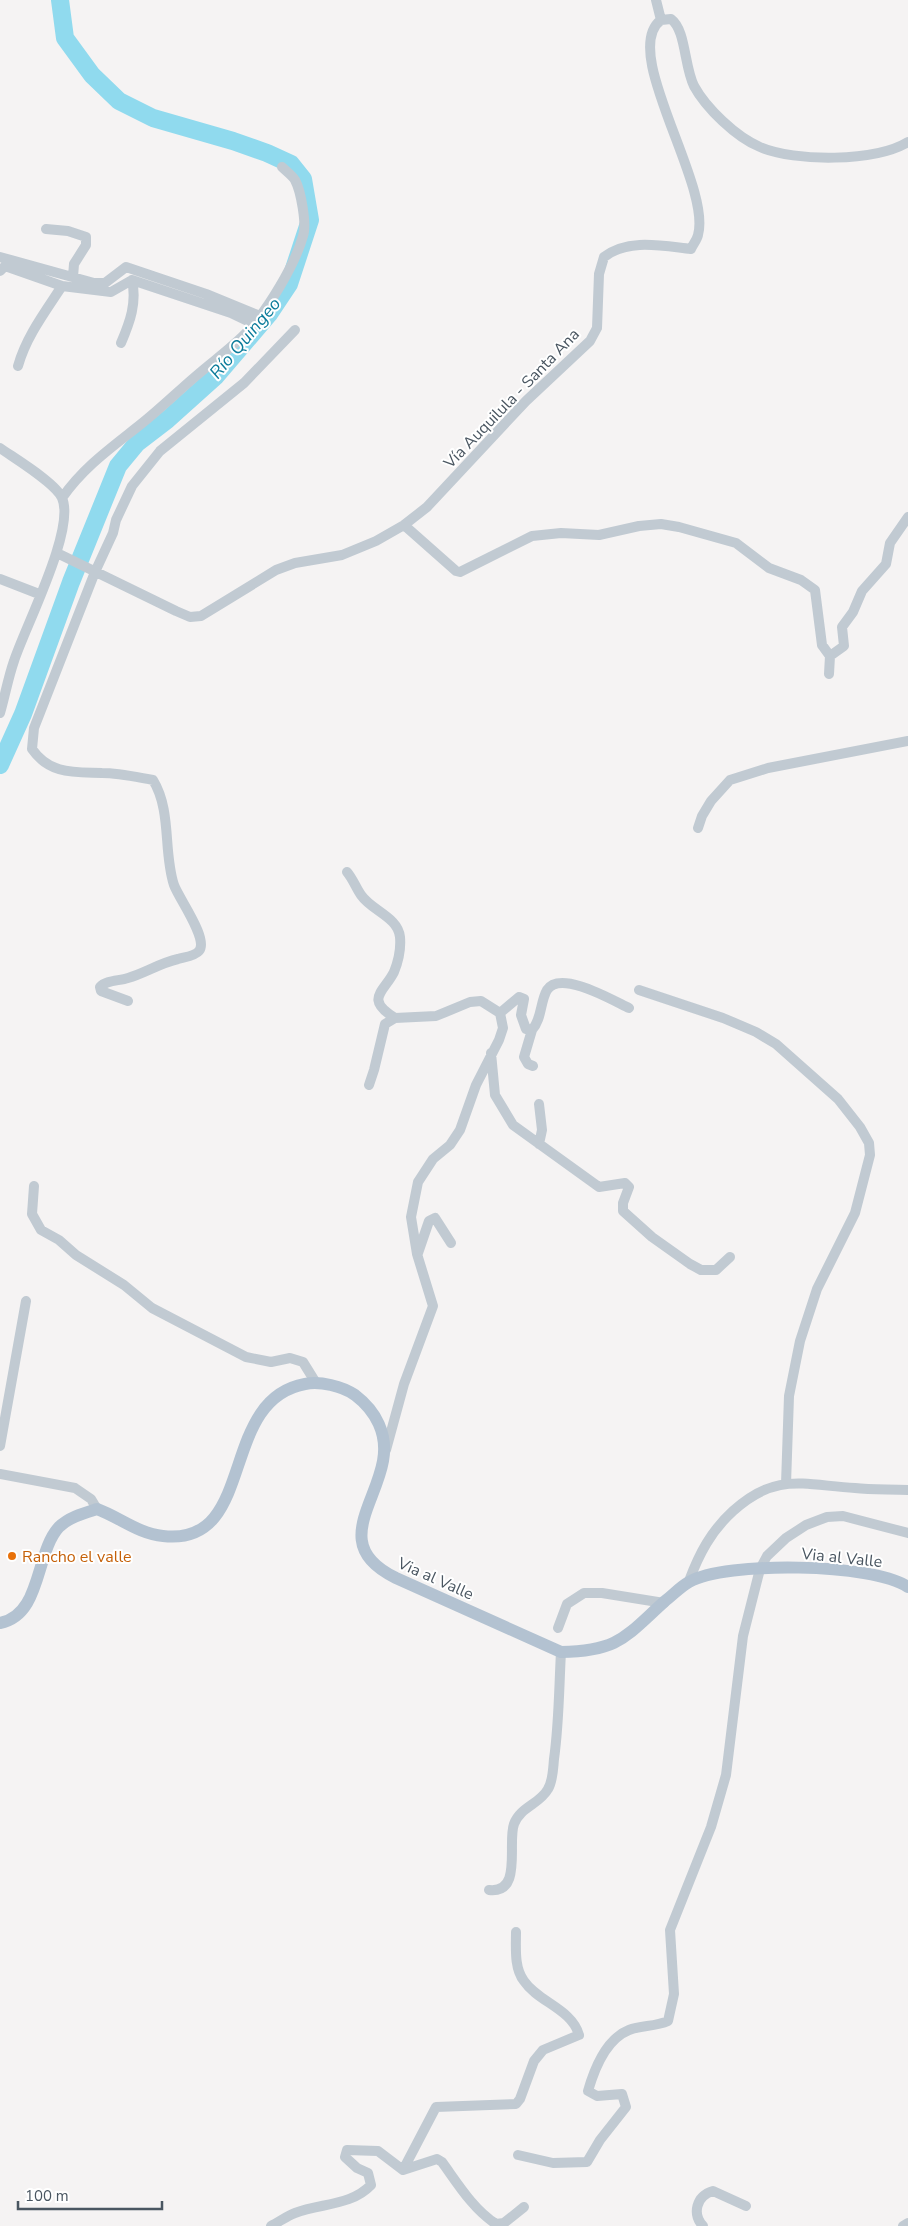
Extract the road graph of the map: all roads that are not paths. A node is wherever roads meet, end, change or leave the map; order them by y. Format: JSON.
{"nodes":[{"id":1,"x":656,"y":0,"type":"edge"},
{"id":2,"x":660,"y":20,"type":"junction"},
{"id":3,"x":908,"y":142,"type":"edge"},
{"id":4,"x":282,"y":167,"type":"dead end"},
{"id":5,"x":46,"y":229,"type":"dead end"},
{"id":6,"x":0,"y":257,"type":"edge"},
{"id":7,"x":0,"y":271,"type":"edge"},
{"id":8,"x":72,"y":277,"type":"junction"},
{"id":9,"x":132,"y":280,"type":"junction"},
{"id":10,"x":62,"y":286,"type":"junction"},
{"id":11,"x":257,"y":320,"type":"junction"},
{"id":12,"x":295,"y":330,"type":"dead end"},
{"id":13,"x":121,"y":343,"type":"dead end"},
{"id":14,"x":18,"y":366,"type":"dead end"},
{"id":15,"x":0,"y":448,"type":"edge"},
{"id":16,"x":62,"y":498,"type":"junction"},
{"id":17,"x":908,"y":517,"type":"edge"},
{"id":18,"x":404,"y":525,"type":"junction"},
{"id":19,"x":62,"y":556,"type":"junction"},
{"id":20,"x":92,"y":572,"type":"junction"},
{"id":21,"x":0,"y":579,"type":"edge"},
{"id":22,"x":39,"y":594,"type":"junction"},
{"id":23,"x":830,"y":656,"type":"junction"},
{"id":24,"x":829,"y":674,"type":"dead end"},
{"id":25,"x":0,"y":713,"type":"edge"},
{"id":26,"x":908,"y":741,"type":"edge"},
{"id":27,"x":698,"y":828,"type":"dead end"},
{"id":28,"x":348,"y":872,"type":"dead end"},
{"id":29,"x":639,"y":990,"type":"dead end"},
{"id":30,"x":128,"y":1001,"type":"dead end"},
{"id":31,"x":630,"y":1008,"type":"dead end"},
{"id":32,"x":500,"y":1013,"type":"junction"},
{"id":33,"x":395,"y":1018,"type":"junction"},
{"id":34,"x":532,"y":1030,"type":"junction"},
{"id":35,"x":491,"y":1053,"type":"junction"},
{"id":36,"x":533,"y":1066,"type":"dead end"},
{"id":37,"x":368,"y":1085,"type":"dead end"},
{"id":38,"x":539,"y":1104,"type":"dead end"},
{"id":39,"x":539,"y":1144,"type":"junction"},
{"id":40,"x":34,"y":1186,"type":"dead end"},
{"id":41,"x":451,"y":1243,"type":"dead end"},
{"id":42,"x":418,"y":1254,"type":"junction"},
{"id":43,"x":730,"y":1257,"type":"dead end"},
{"id":44,"x":26,"y":1301,"type":"dead end"},
{"id":45,"x":316,"y":1383,"type":"junction"},
{"id":46,"x":0,"y":1446,"type":"edge"},
{"id":47,"x":383,"y":1460,"type":"junction"},
{"id":48,"x":0,"y":1474,"type":"edge"},
{"id":49,"x":786,"y":1484,"type":"junction"},
{"id":50,"x":908,"y":1490,"type":"edge"},
{"id":51,"x":97,"y":1509,"type":"junction"},
{"id":52,"x":908,"y":1533,"type":"edge"},
{"id":53,"x":760,"y":1570,"type":"junction"},
{"id":54,"x":689,"y":1581,"type":"junction"},
{"id":55,"x":908,"y":1587,"type":"edge"},
{"id":56,"x":664,"y":1603,"type":"junction"},
{"id":57,"x":0,"y":1623,"type":"edge"},
{"id":58,"x":558,"y":1628,"type":"dead end"},
{"id":59,"x":561,"y":1652,"type":"junction"},
{"id":60,"x":489,"y":1890,"type":"dead end"},
{"id":61,"x":516,"y":1932,"type":"dead end"},
{"id":62,"x":518,"y":2155,"type":"dead end"},
{"id":63,"x":403,"y":2170,"type":"junction"},
{"id":64,"x":746,"y":2206,"type":"dead end"},
{"id":65,"x":524,"y":2207,"type":"dead end"},
{"id":66,"x":908,"y":2223,"type":"edge"},
{"id":67,"x":271,"y":2226,"type":"edge"},
{"id":68,"x":702,"y":2226,"type":"edge"},
{"id":69,"x":903,"y":2226,"type":"edge"}],
"edges":[{"from":1,"to":2,"type":"street"},
{"from":2,"to":3,"type":"street"},
{"from":2,"to":18,"type":"street","name":"Vía Auquilula - Santa Ana"},
{"from":4,"to":11,"type":"street"},
{"from":5,"to":8,"type":"street"},
{"from":6,"to":8,"type":"street"},
{"from":7,"to":10,"type":"street"},
{"from":8,"to":11,"type":"street"},
{"from":9,"to":10,"type":"street"},
{"from":9,"to":11,"type":"street"},
{"from":9,"to":13,"type":"street"},
{"from":10,"to":14,"type":"street"},
{"from":11,"to":16,"type":"street"},
{"from":12,"to":20,"type":"street"},
{"from":15,"to":16,"type":"street"},
{"from":16,"to":19,"type":"street"},
{"from":17,"to":23,"type":"street"},
{"from":18,"to":20,"type":"street","name":"Vía Auquilula - Santa Ana"},
{"from":18,"to":23,"type":"street"},
{"from":19,"to":20,"type":"street","name":"Vía Auquilula - Santa Ana"},
{"from":19,"to":22,"type":"street"},
{"from":20,"to":30,"type":"street"},
{"from":21,"to":22,"type":"street"},
{"from":22,"to":25,"type":"street"},
{"from":23,"to":24,"type":"street"},
{"from":26,"to":27,"type":"street"},
{"from":28,"to":33,"type":"street"},
{"from":29,"to":49,"type":"street"},
{"from":31,"to":34,"type":"street"},
{"from":32,"to":33,"type":"street"},
{"from":32,"to":34,"type":"street"},
{"from":32,"to":35,"type":"street"},
{"from":33,"to":37,"type":"street"},
{"from":34,"to":36,"type":"street"},
{"from":35,"to":39,"type":"street"},
{"from":35,"to":42,"type":"street"},
{"from":38,"to":39,"type":"street"},
{"from":39,"to":43,"type":"street"},
{"from":40,"to":45,"type":"street"},
{"from":41,"to":42,"type":"street"},
{"from":42,"to":47,"type":"street"},
{"from":44,"to":46,"type":"street"},
{"from":45,"to":47,"type":"main road","name":"Via al Valle"},
{"from":45,"to":51,"type":"main road","name":"Via al Valle"},
{"from":47,"to":59,"type":"main road","name":"Via al Valle"},
{"from":48,"to":51,"type":"street"},
{"from":49,"to":50,"type":"street"},
{"from":49,"to":54,"type":"street"},
{"from":51,"to":57,"type":"main road"},
{"from":52,"to":53,"type":"street"},
{"from":53,"to":54,"type":"main road","name":"Via al Valle"},
{"from":53,"to":55,"type":"main road","name":"Via al Valle"},
{"from":53,"to":62,"type":"street"},
{"from":54,"to":56,"type":"main road","name":"Via al Valle"},
{"from":56,"to":58,"type":"street"},
{"from":56,"to":59,"type":"main road","name":"Via al Valle"},
{"from":59,"to":60,"type":"street"},
{"from":61,"to":63,"type":"street"},
{"from":63,"to":65,"type":"street"},
{"from":63,"to":67,"type":"street"},
{"from":64,"to":68,"type":"street"},
{"from":66,"to":69,"type":"street"}]}
